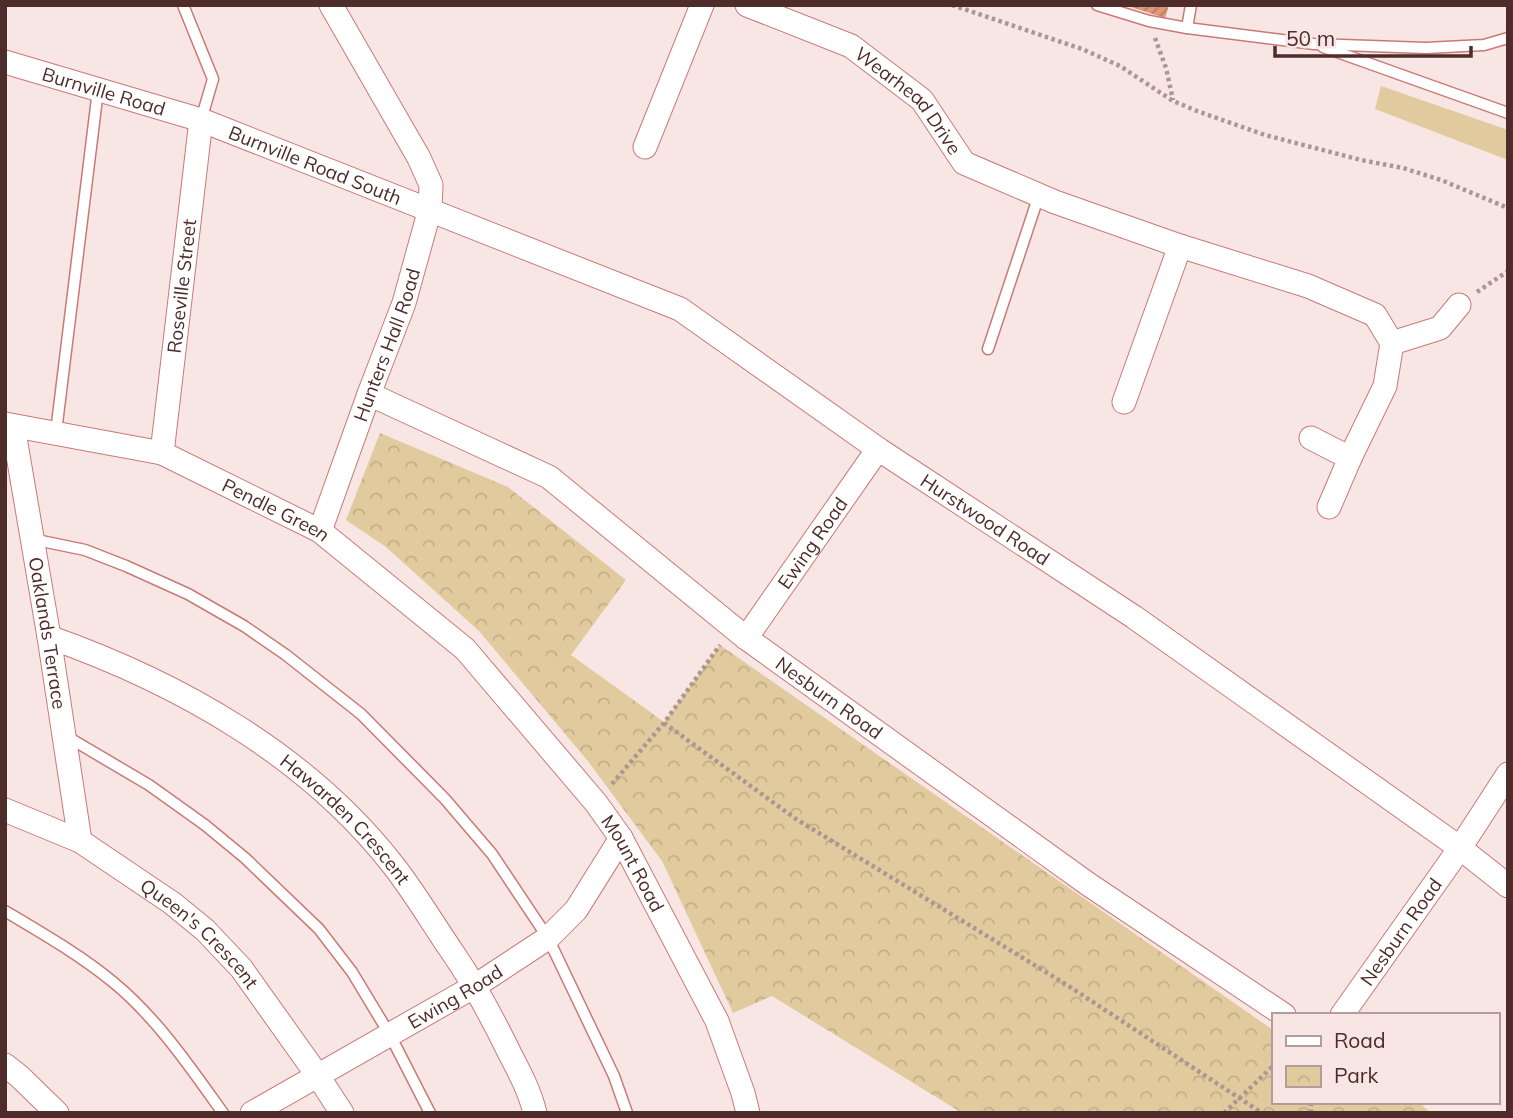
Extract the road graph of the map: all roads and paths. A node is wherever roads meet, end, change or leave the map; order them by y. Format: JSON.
{"nodes":[{"id":1,"x":182,"y":5,"type":"edge"},
{"id":2,"x":331,"y":5,"type":"edge"},
{"id":3,"x":702,"y":5,"type":"edge"},
{"id":4,"x":747,"y":5,"type":"edge"},
{"id":5,"x":952,"y":5,"type":"edge"},
{"id":6,"x":1097,"y":5,"type":"edge"},
{"id":7,"x":1191,"y":5,"type":"edge"},
{"id":8,"x":1149,"y":21,"type":"junction"},
{"id":9,"x":1187,"y":28,"type":"junction"},
{"id":10,"x":1508,"y":38,"type":"edge"},
{"id":11,"x":1314,"y":44,"type":"junction"},
{"id":12,"x":5,"y":62,"type":"edge"},
{"id":13,"x":98,"y":90,"type":"junction"},
{"id":14,"x":1173,"y":101,"type":"junction"},
{"id":15,"x":1508,"y":113,"type":"edge"},
{"id":16,"x":201,"y":120,"type":"junction"},
{"id":17,"x":645,"y":147,"type":"dead end"},
{"id":18,"x":1040,"y":195,"type":"junction"},
{"id":19,"x":1508,"y":208,"type":"edge"},
{"id":20,"x":430,"y":209,"type":"junction"},
{"id":21,"x":1180,"y":246,"type":"junction"},
{"id":22,"x":1508,"y":271,"type":"edge"},
{"id":23,"x":1459,"y":304,"type":"joint"},
{"id":24,"x":1392,"y":343,"type":"junction"},
{"id":25,"x":988,"y":349,"type":"dead end"},
{"id":26,"x":369,"y":394,"type":"junction"},
{"id":27,"x":1124,"y":402,"type":"dead end"},
{"id":28,"x":9,"y":425,"type":"edge"},
{"id":29,"x":56,"y":432,"type":"junction"},
{"id":30,"x":1311,"y":438,"type":"dead end"},
{"id":31,"x":878,"y":449,"type":"junction"},
{"id":32,"x":162,"y":453,"type":"junction"},
{"id":33,"x":1350,"y":458,"type":"junction"},
{"id":34,"x":1329,"y":507,"type":"dead end"},
{"id":35,"x":320,"y":531,"type":"junction"},
{"id":36,"x":32,"y":539,"type":"junction"},
{"id":37,"x":739,"y":633,"type":"junction"},
{"id":38,"x":49,"y":637,"type":"junction"},
{"id":39,"x":465,"y":649,"type":"joint"},
{"id":40,"x":664,"y":723,"type":"junction"},
{"id":41,"x":64,"y":735,"type":"junction"},
{"id":42,"x":1508,"y":774,"type":"edge"},
{"id":43,"x":596,"y":803,"type":"junction"},
{"id":44,"x":5,"y":810,"type":"edge"},
{"id":45,"x":621,"y":838,"type":"junction"},
{"id":46,"x":80,"y":841,"type":"junction"},
{"id":47,"x":1460,"y":848,"type":"junction"},
{"id":48,"x":1508,"y":887,"type":"edge"},
{"id":49,"x":5,"y":911,"type":"edge"},
{"id":50,"x":548,"y":938,"type":"junction"},
{"id":51,"x":475,"y":986,"type":"junction"},
{"id":52,"x":1281,"y":1013,"type":"edge"},
{"id":53,"x":1343,"y":1013,"type":"edge"},
{"id":54,"x":390,"y":1035,"type":"junction"},
{"id":55,"x":5,"y":1065,"type":"edge"},
{"id":56,"x":1272,"y":1067,"type":"edge"},
{"id":57,"x":318,"y":1076,"type":"junction"},
{"id":58,"x":1240,"y":1098,"type":"junction"},
{"id":59,"x":57,"y":1113,"type":"edge"},
{"id":60,"x":223,"y":1113,"type":"edge"},
{"id":61,"x":252,"y":1113,"type":"edge"},
{"id":62,"x":342,"y":1113,"type":"edge"},
{"id":63,"x":430,"y":1113,"type":"edge"},
{"id":64,"x":535,"y":1113,"type":"edge"},
{"id":65,"x":628,"y":1113,"type":"edge"},
{"id":66,"x":748,"y":1113,"type":"edge"},
{"id":67,"x":1224,"y":1113,"type":"edge"},
{"id":68,"x":1262,"y":1113,"type":"edge"}],
"edges":[{"from":1,"to":16,"type":"lane"},
{"from":2,"to":20,"type":"street","name":"Hunters Hall Road"},
{"from":3,"to":17,"type":"street"},
{"from":4,"to":18,"type":"street","name":"Wearhead Drive"},
{"from":5,"to":14,"type":"path"},
{"from":6,"to":8,"type":"lane"},
{"from":7,"to":9,"type":"lane"},
{"from":8,"to":9,"type":"lane"},
{"from":8,"to":14,"type":"path"},
{"from":9,"to":11,"type":"lane"},
{"from":10,"to":11,"type":"lane"},
{"from":11,"to":15,"type":"lane"},
{"from":12,"to":13,"type":"street","name":"Burnville Road"},
{"from":13,"to":16,"type":"street","name":"Burnville Road"},
{"from":13,"to":29,"type":"lane"},
{"from":14,"to":19,"type":"path"},
{"from":16,"to":20,"type":"street","name":"Burnville Road South"},
{"from":16,"to":32,"type":"street","name":"Roseville Street"},
{"from":18,"to":21,"type":"street","name":"Wearhead Drive"},
{"from":18,"to":25,"type":"lane"},
{"from":20,"to":26,"type":"street","name":"Hunters Hall Road"},
{"from":20,"to":31,"type":"street","name":"Hurstwood Road"},
{"from":21,"to":24,"type":"street","name":"Wearhead Drive"},
{"from":21,"to":27,"type":"street"},
{"from":22,"to":23,"type":"path"},
{"from":23,"to":24,"type":"street"},
{"from":24,"to":33,"type":"street"},
{"from":26,"to":35,"type":"street","name":"Hunters Hall Road"},
{"from":26,"to":37,"type":"street","name":"Nesburn Road"},
{"from":28,"to":29,"type":"street","name":"Pendle Green"},
{"from":28,"to":36,"type":"street","name":"Oaklands Terrace"},
{"from":29,"to":32,"type":"street","name":"Pendle Green"},
{"from":30,"to":33,"type":"street"},
{"from":31,"to":37,"type":"street","name":"Ewing Road"},
{"from":31,"to":47,"type":"street","name":"Hurstwood Road"},
{"from":32,"to":35,"type":"street","name":"Pendle Green"},
{"from":33,"to":34,"type":"street"},
{"from":35,"to":39,"type":"street","name":"Pendle Green"},
{"from":36,"to":38,"type":"street","name":"Oaklands Terrace"},
{"from":36,"to":50,"type":"lane"},
{"from":37,"to":40,"type":"path"},
{"from":37,"to":52,"type":"street","name":"Nesburn Road"},
{"from":38,"to":41,"type":"street","name":"Oaklands Terrace"},
{"from":38,"to":51,"type":"street","name":"Hawarden Crescent"},
{"from":39,"to":43,"type":"street","name":"Mount Road"},
{"from":40,"to":43,"type":"path"},
{"from":40,"to":58,"type":"path"},
{"from":41,"to":46,"type":"street","name":"Oaklands Terrace"},
{"from":41,"to":54,"type":"lane"},
{"from":42,"to":47,"type":"street","name":"Nesburn Road"},
{"from":43,"to":45,"type":"street","name":"Mount Road"},
{"from":44,"to":46,"type":"street","name":"Queen's Crescent"},
{"from":45,"to":50,"type":"street","name":"Ewing Road"},
{"from":45,"to":66,"type":"street","name":"Mount Road"},
{"from":46,"to":57,"type":"street","name":"Queen's Crescent"},
{"from":47,"to":48,"type":"street","name":"Hurstwood Road"},
{"from":47,"to":53,"type":"street","name":"Nesburn Road"},
{"from":49,"to":60,"type":"lane"},
{"from":50,"to":51,"type":"street","name":"Ewing Road"},
{"from":50,"to":65,"type":"lane"},
{"from":51,"to":54,"type":"street","name":"Ewing Road"},
{"from":51,"to":64,"type":"street","name":"Hawarden Crescent"},
{"from":54,"to":57,"type":"street","name":"Ewing Road"},
{"from":54,"to":63,"type":"lane"},
{"from":55,"to":59,"type":"street"},
{"from":56,"to":58,"type":"path"},
{"from":57,"to":61,"type":"street","name":"Ewing Road"},
{"from":57,"to":62,"type":"street","name":"Queen's Crescent"},
{"from":58,"to":67,"type":"path"},
{"from":58,"to":68,"type":"path"}]}
